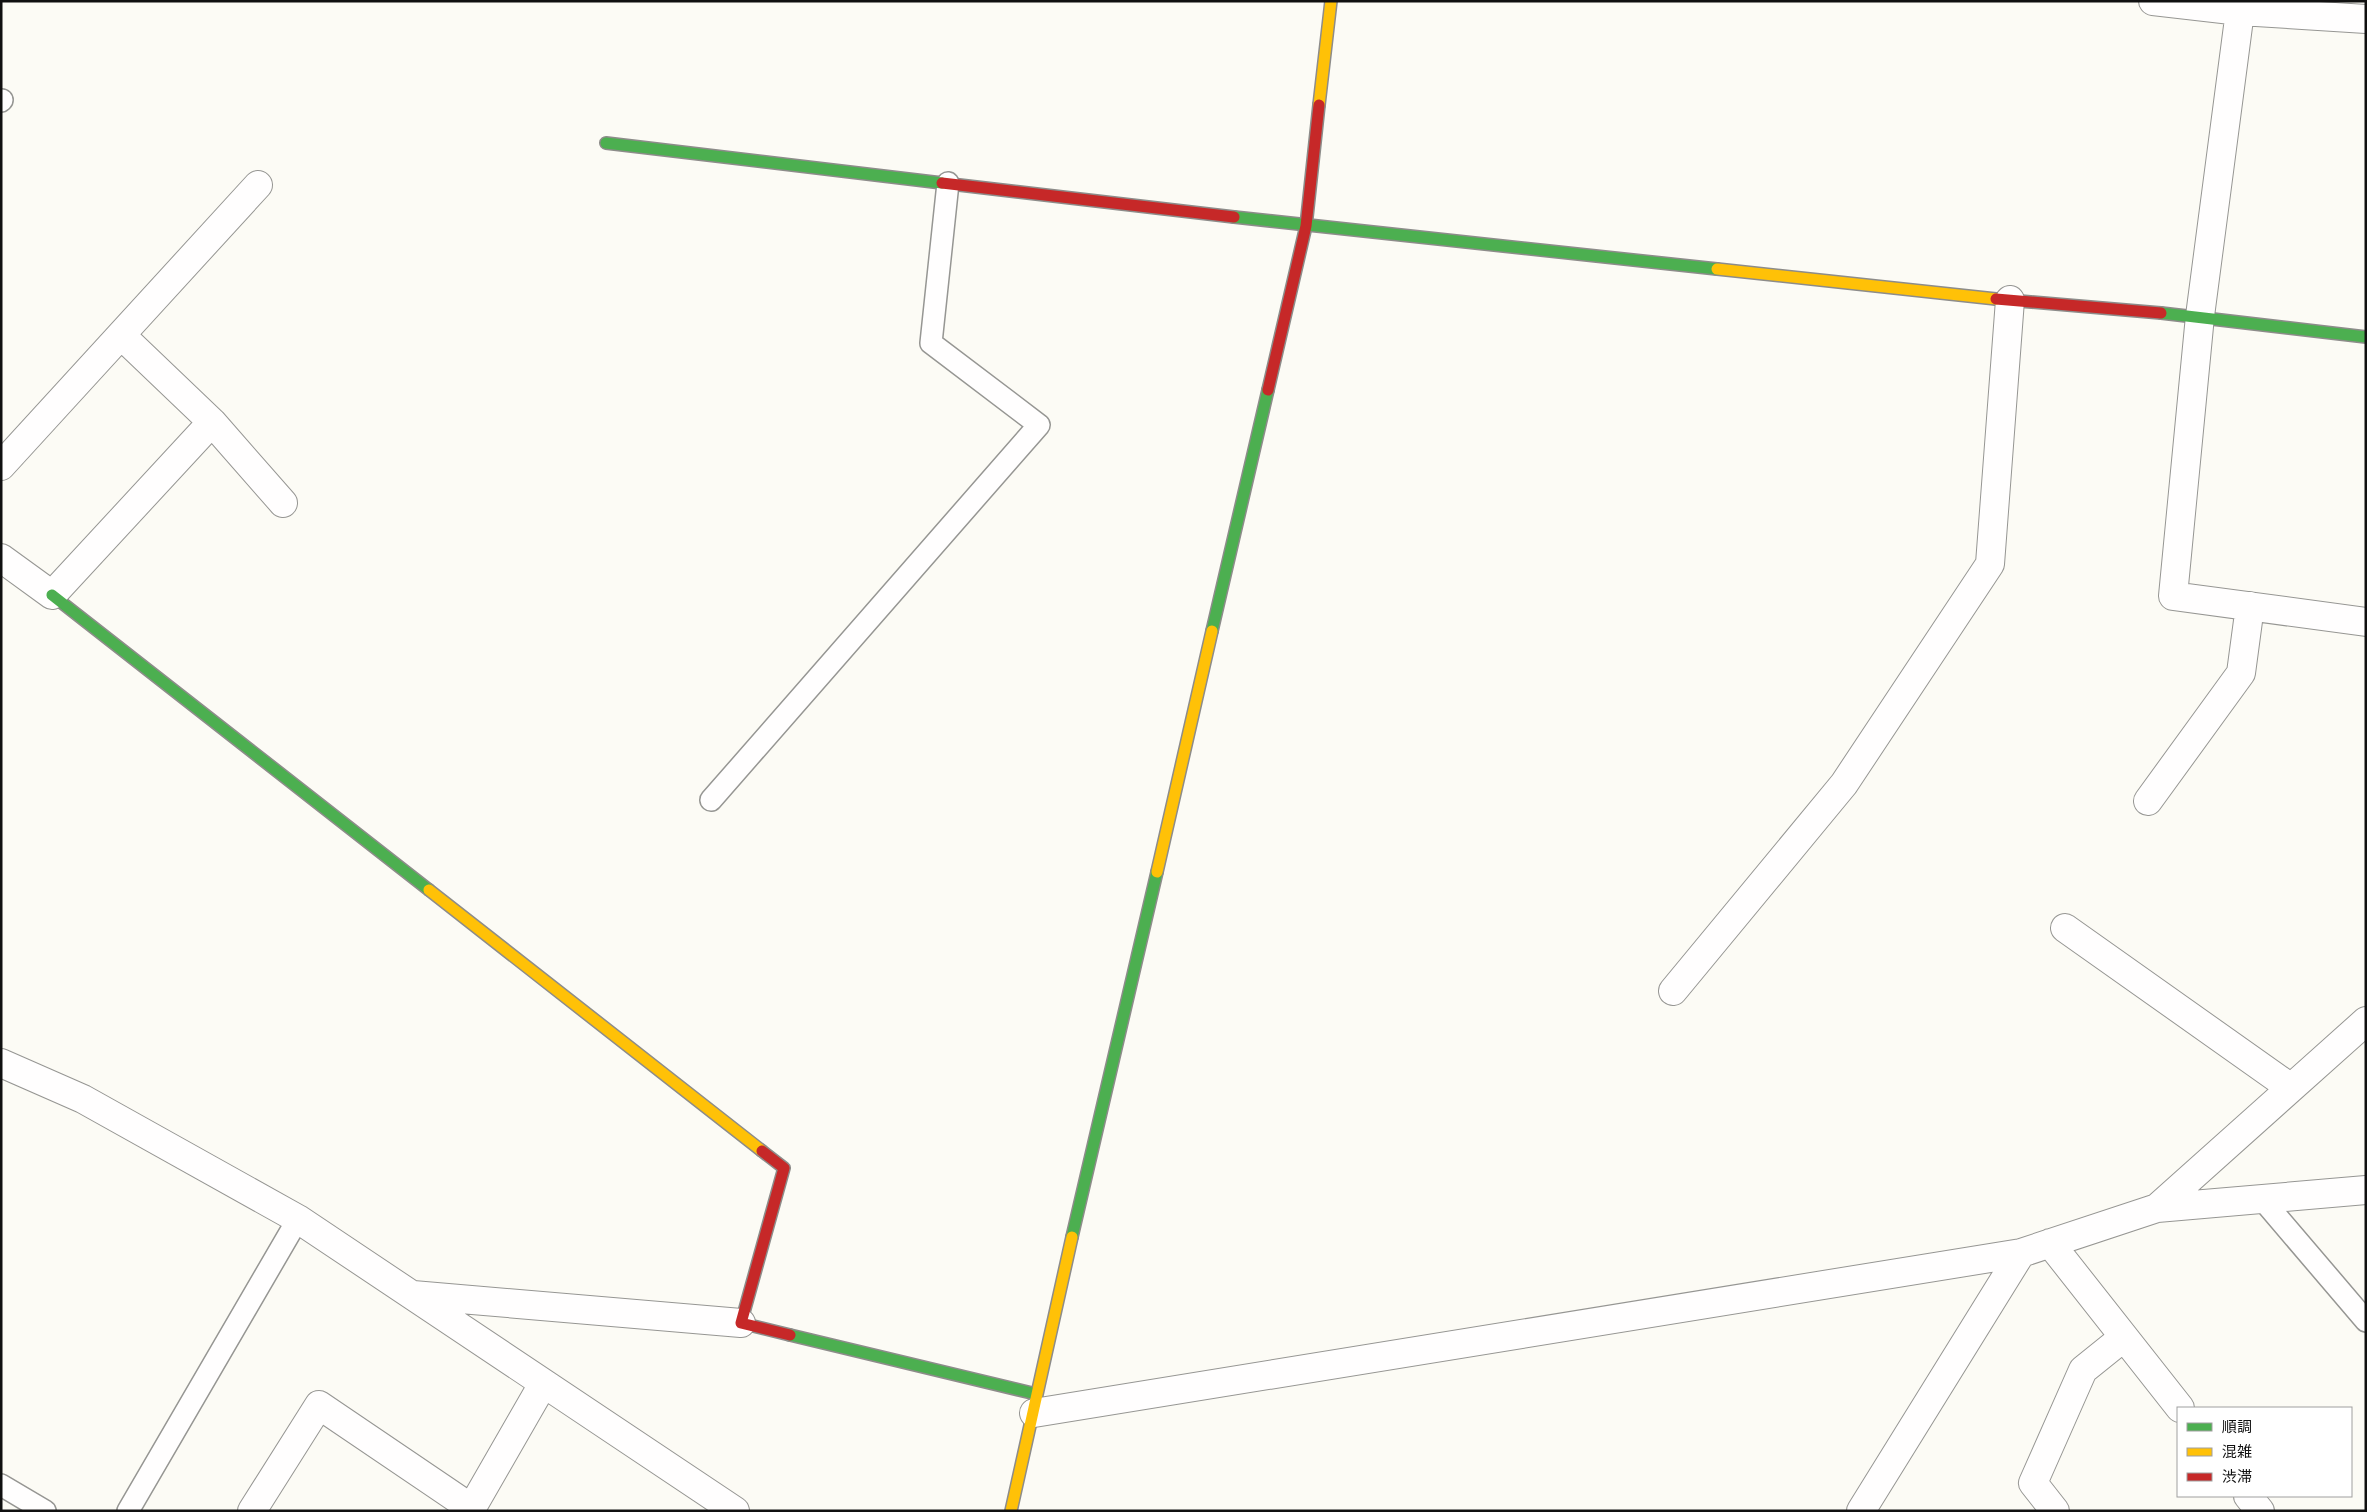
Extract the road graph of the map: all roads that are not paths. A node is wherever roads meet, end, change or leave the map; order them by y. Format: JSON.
{"nodes":[{"id":1,"x":1331,"y":1,"type":"edge"},
{"id":2,"x":2153,"y":1,"type":"edge"},
{"id":3,"x":2240,"y":11,"type":"junction"},
{"id":4,"x":2366,"y":20,"type":"edge"},
{"id":5,"x":606,"y":143,"type":"dead end"},
{"id":6,"x":948,"y":183,"type":"junction"},
{"id":7,"x":258,"y":185,"type":"dead end"},
{"id":8,"x":1306,"y":226,"type":"junction"},
{"id":9,"x":2010,"y":300,"type":"junction"},
{"id":10,"x":2200,"y":316,"type":"junction"},
{"id":11,"x":121,"y":335,"type":"junction"},
{"id":12,"x":2366,"y":337,"type":"edge"},
{"id":13,"x":212,"y":422,"type":"junction"},
{"id":14,"x":1,"y":466,"type":"edge"},
{"id":15,"x":283,"y":503,"type":"dead end"},
{"id":16,"x":1,"y":558,"type":"edge"},
{"id":17,"x":52,"y":595,"type":"junction"},
{"id":18,"x":2250,"y":606,"type":"junction"},
{"id":19,"x":2366,"y":622,"type":"edge"},
{"id":20,"x":711,"y":800,"type":"dead end"},
{"id":21,"x":2148,"y":801,"type":"dead end"},
{"id":22,"x":2065,"y":928,"type":"dead end"},
{"id":23,"x":1673,"y":991,"type":"dead end"},
{"id":24,"x":2366,"y":1021,"type":"edge"},
{"id":25,"x":1,"y":1063,"type":"edge"},
{"id":26,"x":2291,"y":1088,"type":"junction"},
{"id":27,"x":2366,"y":1190,"type":"edge"},
{"id":28,"x":2262,"y":1198,"type":"junction"},
{"id":29,"x":2157,"y":1208,"type":"junction"},
{"id":30,"x":298,"y":1219,"type":"junction"},
{"id":31,"x":2050,"y":1243,"type":"junction"},
{"id":32,"x":2021,"y":1253,"type":"junction"},
{"id":33,"x":410,"y":1295,"type":"junction"},
{"id":34,"x":2366,"y":1321,"type":"edge"},
{"id":35,"x":741,"y":1324,"type":"junction"},
{"id":36,"x":2124,"y":1337,"type":"junction"},
{"id":37,"x":543,"y":1384,"type":"junction"},
{"id":38,"x":1035,"y":1404,"type":"junction"},
{"id":39,"x":2179,"y":1407,"type":"edge"},
{"id":40,"x":1,"y":1485,"type":"edge"},
{"id":41,"x":2249,"y":1497,"type":"edge"},
{"id":42,"x":470,"y":1510,"type":"edge"},
{"id":43,"x":45,"y":1511,"type":"edge"},
{"id":44,"x":128,"y":1511,"type":"edge"},
{"id":45,"x":252,"y":1511,"type":"edge"},
{"id":46,"x":735,"y":1511,"type":"edge"},
{"id":47,"x":1011,"y":1511,"type":"edge"},
{"id":48,"x":1861,"y":1511,"type":"edge"},
{"id":49,"x":2055,"y":1511,"type":"edge"},
{"id":50,"x":2260,"y":1511,"type":"edge"}],
"edges":[{"from":1,"to":8,"type":"street"},
{"from":2,"to":3,"type":"street"},
{"from":3,"to":4,"type":"street"},
{"from":3,"to":10,"type":"street"},
{"from":5,"to":6,"type":"street"},
{"from":6,"to":8,"type":"street"},
{"from":6,"to":20,"type":"lane"},
{"from":7,"to":11,"type":"street"},
{"from":8,"to":9,"type":"street"},
{"from":8,"to":38,"type":"street"},
{"from":9,"to":10,"type":"street"},
{"from":9,"to":23,"type":"street"},
{"from":10,"to":12,"type":"street"},
{"from":10,"to":18,"type":"street"},
{"from":11,"to":13,"type":"street"},
{"from":11,"to":14,"type":"street"},
{"from":13,"to":15,"type":"street"},
{"from":13,"to":17,"type":"street"},
{"from":16,"to":17,"type":"street"},
{"from":17,"to":35,"type":"street"},
{"from":18,"to":19,"type":"street"},
{"from":18,"to":21,"type":"street"},
{"from":22,"to":26,"type":"street"},
{"from":24,"to":26,"type":"street"},
{"from":25,"to":30,"type":"street"},
{"from":26,"to":29,"type":"street"},
{"from":27,"to":28,"type":"street"},
{"from":28,"to":29,"type":"street"},
{"from":28,"to":34,"type":"lane"},
{"from":29,"to":31,"type":"street"},
{"from":30,"to":33,"type":"street"},
{"from":30,"to":44,"type":"lane"},
{"from":31,"to":32,"type":"street"},
{"from":31,"to":36,"type":"street"},
{"from":32,"to":38,"type":"street"},
{"from":32,"to":48,"type":"street"},
{"from":33,"to":35,"type":"street"},
{"from":33,"to":37,"type":"street"},
{"from":35,"to":38,"type":"street"},
{"from":36,"to":39,"type":"street"},
{"from":36,"to":49,"type":"street"},
{"from":37,"to":42,"type":"street"},
{"from":37,"to":46,"type":"street"},
{"from":38,"to":47,"type":"street"},
{"from":40,"to":43,"type":"lane"},
{"from":41,"to":50,"type":"street"},
{"from":42,"to":45,"type":"street"}]}
